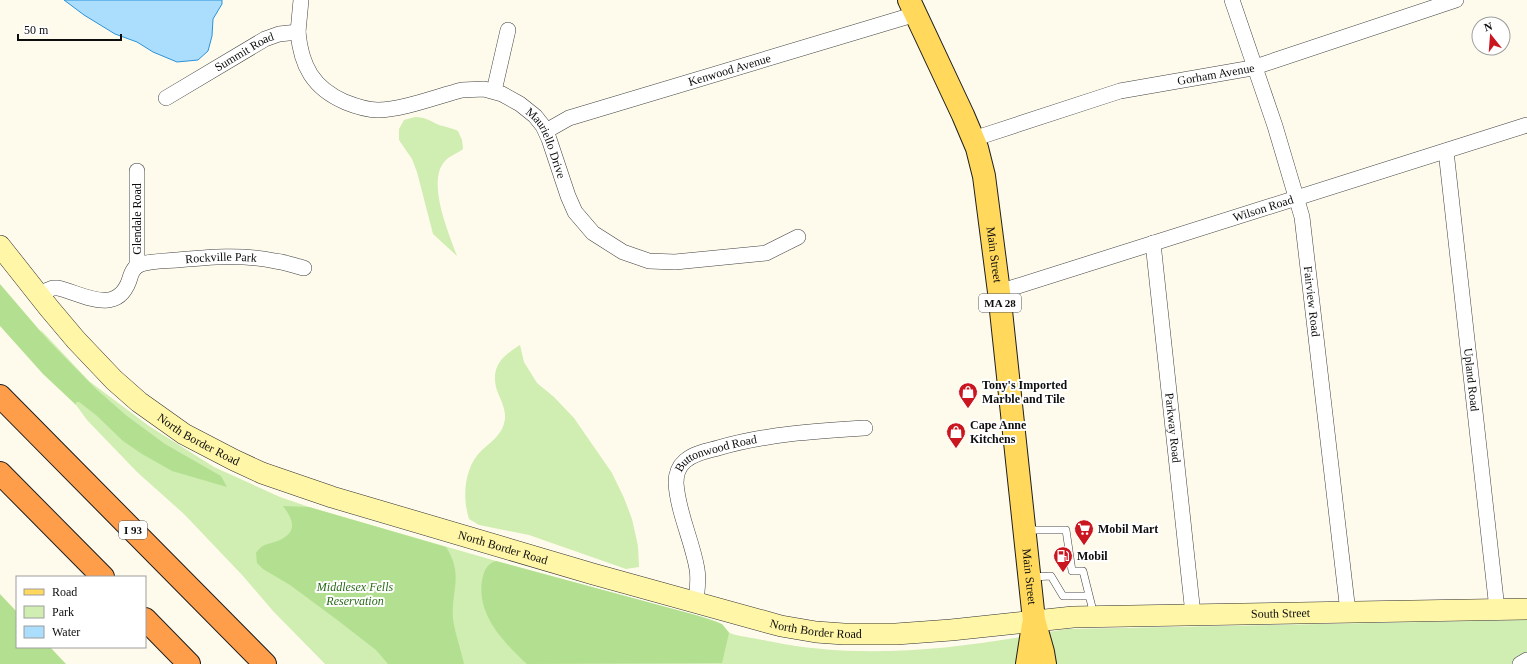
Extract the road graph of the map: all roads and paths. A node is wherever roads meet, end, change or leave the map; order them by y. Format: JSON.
{"nodes":[{"id":1,"x":301,"y":0,"type":"edge"},
{"id":2,"x":1232,"y":0,"type":"edge"},
{"id":3,"x":1456,"y":0,"type":"edge"},
{"id":4,"x":912,"y":7,"type":"edge"},
{"id":5,"x":508,"y":30,"type":"dead end"},
{"id":6,"x":298,"y":32,"type":"junction"},
{"id":7,"x":1255,"y":66,"type":"junction"},
{"id":8,"x":494,"y":91,"type":"junction"},
{"id":9,"x":166,"y":98,"type":"dead end"},
{"id":10,"x":1527,"y":125,"type":"edge"},
{"id":11,"x":546,"y":131,"type":"junction"},
{"id":12,"x":973,"y":139,"type":"junction"},
{"id":13,"x":1446,"y":151,"type":"junction"},
{"id":14,"x":137,"y":171,"type":"dead end"},
{"id":15,"x":1298,"y":198,"type":"junction"},
{"id":16,"x":798,"y":237,"type":"dead end"},
{"id":17,"x":1153,"y":243,"type":"junction"},
{"id":18,"x":0,"y":246,"type":"edge"},
{"id":19,"x":137,"y":266,"type":"junction"},
{"id":20,"x":304,"y":268,"type":"dead end"},
{"id":21,"x":999,"y":292,"type":"junction"},
{"id":22,"x":38,"y":294,"type":"junction"},
{"id":23,"x":0,"y":396,"type":"edge"},
{"id":24,"x":865,"y":428,"type":"dead end"},
{"id":25,"x":0,"y":473,"type":"edge"},
{"id":26,"x":1024,"y":530,"type":"junction"},
{"id":27,"x":102,"y":576,"type":"edge"},
{"id":28,"x":1029,"y":577,"type":"junction"},
{"id":29,"x":1090,"y":596,"type":"junction"},
{"id":30,"x":696,"y":602,"type":"junction"},
{"id":31,"x":1497,"y":609,"type":"junction"},
{"id":32,"x":1527,"y":609,"type":"edge"},
{"id":33,"x":1348,"y":612,"type":"junction"},
{"id":34,"x":1193,"y":614,"type":"junction"},
{"id":35,"x":1095,"y":616,"type":"junction"},
{"id":36,"x":146,"y":620,"type":"edge"},
{"id":37,"x":1034,"y":620,"type":"junction"},
{"id":38,"x":1527,"y":660,"type":"edge"},
{"id":39,"x":189,"y":664,"type":"edge"},
{"id":40,"x":266,"y":664,"type":"edge"},
{"id":41,"x":1027,"y":664,"type":"edge"},
{"id":42,"x":1045,"y":664,"type":"edge"},
{"id":43,"x":1520,"y":664,"type":"edge"}],
"edges":[{"from":1,"to":6,"type":"street"},
{"from":2,"to":7,"type":"street","name":"Fairview Road"},
{"from":3,"to":7,"type":"street","name":"Gorham Avenue"},
{"from":4,"to":11,"type":"street","name":"Kenwood Avenue"},
{"from":4,"to":12,"type":"main road","name":"Main Street","number":"MA 28"},
{"from":5,"to":8,"type":"street"},
{"from":6,"to":8,"type":"street","name":"Mauriello Drive"},
{"from":6,"to":9,"type":"street","name":"Summit Road"},
{"from":7,"to":12,"type":"street","name":"Gorham Avenue"},
{"from":7,"to":15,"type":"street","name":"Fairview Road"},
{"from":8,"to":11,"type":"street","name":"Mauriello Drive"},
{"from":10,"to":13,"type":"street","name":"Wilson Road"},
{"from":11,"to":16,"type":"street","name":"Mauriello Drive"},
{"from":12,"to":21,"type":"main road","name":"Main Street","number":"MA 28"},
{"from":13,"to":15,"type":"street","name":"Wilson Road"},
{"from":13,"to":31,"type":"street","name":"Upland Road"},
{"from":14,"to":19,"type":"street","name":"Glendale Road"},
{"from":15,"to":17,"type":"street","name":"Wilson Road"},
{"from":15,"to":33,"type":"street","name":"Fairview Road"},
{"from":17,"to":21,"type":"street","name":"Wilson Road"},
{"from":17,"to":34,"type":"street","name":"Parkway Road"},
{"from":18,"to":22,"type":"main road","name":"North Border Road"},
{"from":19,"to":20,"type":"street","name":"Rockville Park"},
{"from":19,"to":22,"type":"street"},
{"from":21,"to":26,"type":"main road","name":"Main Street","number":"MA 28"},
{"from":22,"to":30,"type":"main road","name":"North Border Road"},
{"from":23,"to":40,"type":"highway","number":"I 93"},
{"from":24,"to":30,"type":"street","name":"Buttonwood Road"},
{"from":25,"to":27,"type":"highway"},
{"from":26,"to":28,"type":"main road","name":"Main Street","number":"MA 28"},
{"from":26,"to":29,"type":"lane"},
{"from":28,"to":29,"type":"lane"},
{"from":28,"to":37,"type":"main road","name":"Main Street","number":"MA 28"},
{"from":29,"to":35,"type":"lane"},
{"from":30,"to":37,"type":"main road","name":"North Border Road"},
{"from":31,"to":32,"type":"main road","name":"South Street"},
{"from":31,"to":33,"type":"main road","name":"South Street"},
{"from":33,"to":34,"type":"main road","name":"South Street"},
{"from":34,"to":35,"type":"main road","name":"South Street"},
{"from":35,"to":37,"type":"main road","name":"South Street"},
{"from":36,"to":39,"type":"highway"},
{"from":37,"to":41,"type":"main road","number":"MA 28"},
{"from":37,"to":42,"type":"main road","number":"MA 28"},
{"from":38,"to":43,"type":"street"}]}
